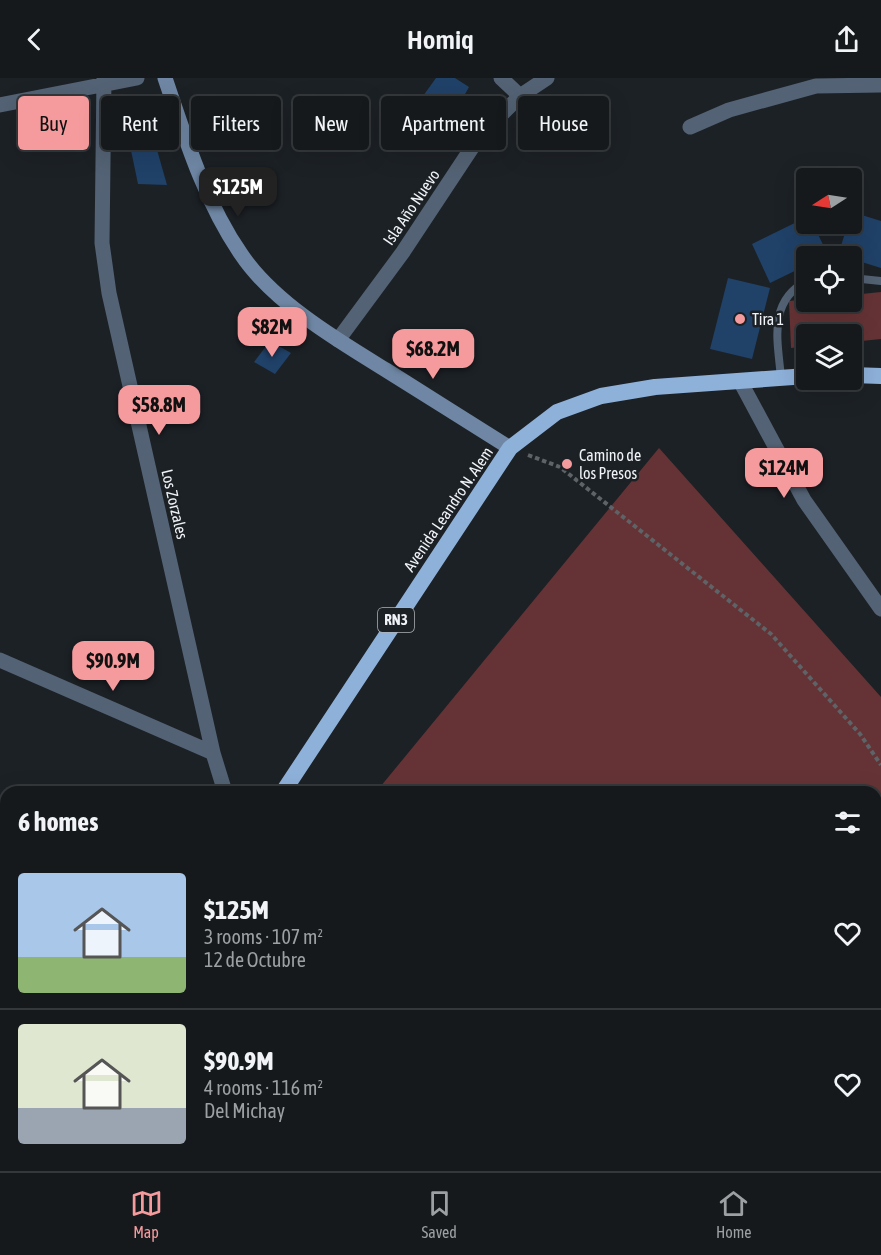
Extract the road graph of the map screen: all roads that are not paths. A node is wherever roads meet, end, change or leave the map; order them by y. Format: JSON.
{"nodes":[{"id":1,"x":137,"y":78,"type":"edge"},
{"id":2,"x":165,"y":78,"type":"edge"},
{"id":3,"x":501,"y":78,"type":"edge"},
{"id":4,"x":547,"y":78,"type":"edge"},
{"id":5,"x":104,"y":81,"type":"edge"},
{"id":6,"x":881,"y":85,"type":"edge"},
{"id":7,"x":520,"y":96,"type":"joint"},
{"id":8,"x":518,"y":98,"type":"edge"},
{"id":9,"x":0,"y":105,"type":"edge"},
{"id":10,"x":690,"y":127,"type":"dead end"},
{"id":11,"x":862,"y":279,"type":"edge"},
{"id":12,"x":881,"y":281,"type":"edge"},
{"id":13,"x":796,"y":289,"type":"edge"},
{"id":14,"x":338,"y":340,"type":"junction"},
{"id":15,"x":862,"y":375,"type":"edge"},
{"id":16,"x":881,"y":376,"type":"edge"},
{"id":17,"x":796,"y":377,"type":"edge"},
{"id":18,"x":781,"y":378,"type":"junction"},
{"id":19,"x":740,"y":381,"type":"junction"},
{"id":20,"x":510,"y":448,"type":"junction"},
{"id":21,"x":874,"y":590,"type":"edge"},
{"id":22,"x":881,"y":609,"type":"edge"},
{"id":23,"x":0,"y":660,"type":"edge"},
{"id":24,"x":213,"y":753,"type":"junction"},
{"id":25,"x":223,"y":786,"type":"edge"},
{"id":26,"x":287,"y":786,"type":"edge"}],
"edges":[{"from":1,"to":5,"type":"street"},
{"from":2,"to":14,"type":"main road"},
{"from":3,"to":7,"type":"street"},
{"from":4,"to":7,"type":"street","name":"Isla Año Nuevo"},
{"from":5,"to":9,"type":"street"},
{"from":5,"to":24,"type":"street","name":"Los Zorzales"},
{"from":6,"to":10,"type":"street"},
{"from":8,"to":14,"type":"street","name":"Isla Año Nuevo"},
{"from":11,"to":12,"type":"lane"},
{"from":13,"to":18,"type":"lane"},
{"from":14,"to":20,"type":"main road"},
{"from":15,"to":16,"type":"highway"},
{"from":17,"to":18,"type":"highway","name":"Avenida Leandro N. Alem","number":"RN3"},
{"from":18,"to":19,"type":"highway","name":"Avenida Leandro N. Alem","number":"RN3"},
{"from":19,"to":20,"type":"highway","name":"Avenida Leandro N. Alem","number":"RN3"},
{"from":19,"to":21,"type":"street"},
{"from":20,"to":26,"type":"highway","name":"Avenida Leandro N. Alem","number":"RN3"},
{"from":21,"to":22,"type":"street"},
{"from":23,"to":24,"type":"street"},
{"from":24,"to":25,"type":"street","name":"Los Zorzales"}]}
